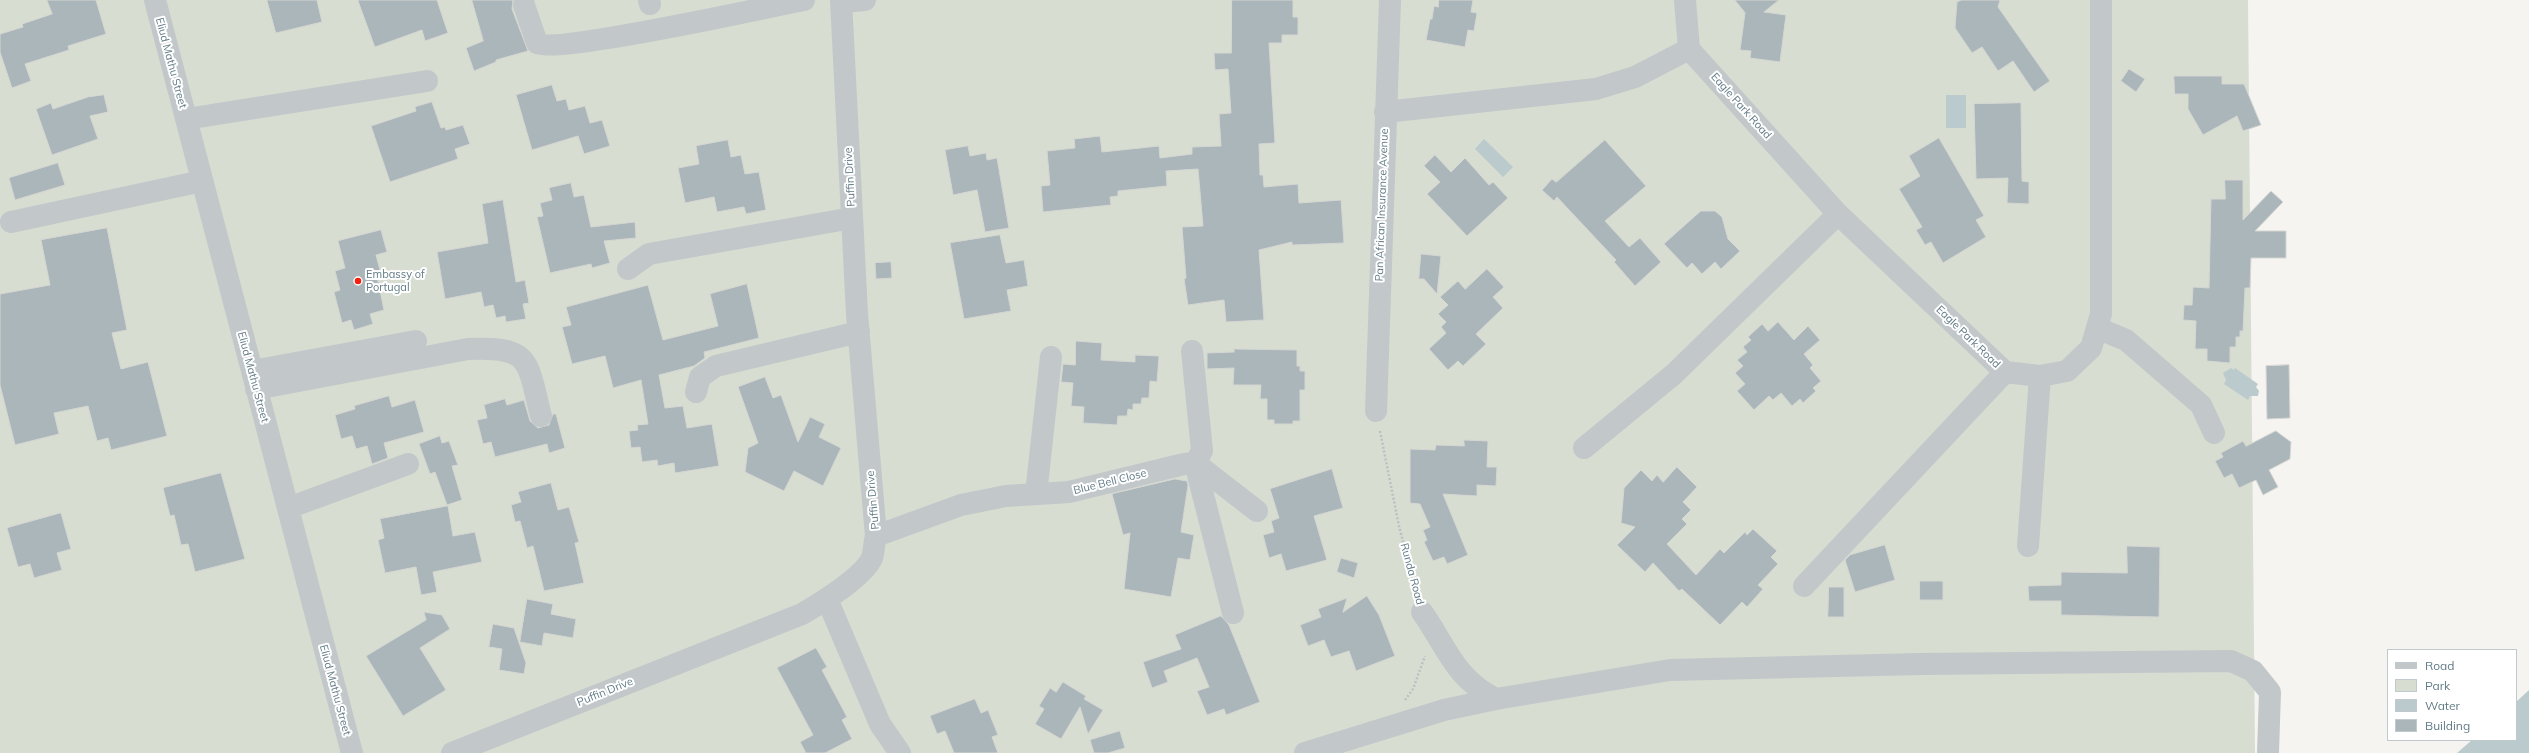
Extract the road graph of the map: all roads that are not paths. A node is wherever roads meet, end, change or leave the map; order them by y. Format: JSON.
{"nodes":[{"id":1,"x":155,"y":0,"type":"edge"},
{"id":2,"x":804,"y":0,"type":"edge"},
{"id":3,"x":865,"y":0,"type":"edge"},
{"id":4,"x":1390,"y":0,"type":"edge"},
{"id":5,"x":1685,"y":0,"type":"edge"},
{"id":6,"x":2101,"y":0,"type":"edge"},
{"id":7,"x":841,"y":1,"type":"edge"},
{"id":8,"x":524,"y":5,"type":"dead end"},
{"id":9,"x":1689,"y":49,"type":"junction"},
{"id":10,"x":427,"y":81,"type":"dead end"},
{"id":11,"x":1385,"y":112,"type":"junction"},
{"id":12,"x":186,"y":119,"type":"junction"},
{"id":13,"x":202,"y":181,"type":"junction"},
{"id":14,"x":1838,"y":214,"type":"junction"},
{"id":15,"x":852,"y":218,"type":"junction"},
{"id":16,"x":11,"y":222,"type":"dead end"},
{"id":17,"x":628,"y":269,"type":"dead end"},
{"id":18,"x":2097,"y":328,"type":"junction"},
{"id":19,"x":858,"y":332,"type":"junction"},
{"id":20,"x":416,"y":341,"type":"dead end"},
{"id":21,"x":1192,"y":351,"type":"dead end"},
{"id":22,"x":1051,"y":357,"type":"dead end"},
{"id":23,"x":2005,"y":372,"type":"junction"},
{"id":24,"x":2040,"y":376,"type":"junction"},
{"id":25,"x":254,"y":380,"type":"junction"},
{"id":26,"x":696,"y":392,"type":"dead end"},
{"id":27,"x":1376,"y":411,"type":"road end"},
{"id":28,"x":541,"y":416,"type":"dead end"},
{"id":29,"x":2214,"y":433,"type":"dead end"},
{"id":30,"x":1584,"y":448,"type":"dead end"},
{"id":31,"x":408,"y":464,"type":"dead end"},
{"id":32,"x":1196,"y":464,"type":"junction"},
{"id":33,"x":1036,"y":494,"type":"junction"},
{"id":34,"x":288,"y":508,"type":"junction"},
{"id":35,"x":1257,"y":511,"type":"dead end"},
{"id":36,"x":876,"y":536,"type":"junction"},
{"id":37,"x":2028,"y":546,"type":"dead end"},
{"id":38,"x":1804,"y":586,"type":"dead end"},
{"id":39,"x":827,"y":599,"type":"junction"},
{"id":40,"x":1422,"y":612,"type":"road end"},
{"id":41,"x":1233,"y":613,"type":"dead end"},
{"id":42,"x":1496,"y":699,"type":"junction"},
{"id":43,"x":352,"y":753,"type":"edge"},
{"id":44,"x":452,"y":753,"type":"edge"},
{"id":45,"x":900,"y":753,"type":"edge"},
{"id":46,"x":1305,"y":753,"type":"edge"},
{"id":47,"x":2268,"y":753,"type":"edge"}],
"edges":[{"from":1,"to":12,"type":"street","name":"Eliud Mathu Street"},
{"from":2,"to":8,"type":"street"},
{"from":3,"to":7,"type":"street"},
{"from":4,"to":11,"type":"street","name":"Pan African Insurance Avenue"},
{"from":5,"to":9,"type":"street"},
{"from":6,"to":18,"type":"street","name":"Eagle Park Road"},
{"from":7,"to":15,"type":"street","name":"Puffin Drive"},
{"from":9,"to":11,"type":"street"},
{"from":9,"to":14,"type":"street","name":"Eagle Park Road"},
{"from":10,"to":12,"type":"street"},
{"from":11,"to":27,"type":"street","name":"Pan African Insurance Avenue"},
{"from":12,"to":13,"type":"street","name":"Eliud Mathu Street"},
{"from":13,"to":16,"type":"street"},
{"from":13,"to":25,"type":"street","name":"Eliud Mathu Street"},
{"from":14,"to":23,"type":"street","name":"Eagle Park Road"},
{"from":14,"to":30,"type":"street"},
{"from":15,"to":17,"type":"street"},
{"from":15,"to":19,"type":"street","name":"Puffin Drive"},
{"from":18,"to":24,"type":"street","name":"Eagle Park Road"},
{"from":18,"to":29,"type":"street"},
{"from":19,"to":26,"type":"street"},
{"from":19,"to":36,"type":"street","name":"Puffin Drive"},
{"from":20,"to":25,"type":"street"},
{"from":21,"to":32,"type":"street"},
{"from":22,"to":33,"type":"street"},
{"from":23,"to":24,"type":"street","name":"Eagle Park Road"},
{"from":23,"to":38,"type":"street"},
{"from":24,"to":37,"type":"street"},
{"from":25,"to":28,"type":"street"},
{"from":25,"to":34,"type":"street","name":"Eliud Mathu Street"},
{"from":31,"to":34,"type":"street"},
{"from":32,"to":33,"type":"street","name":"Blue Bell Close"},
{"from":32,"to":35,"type":"street"},
{"from":32,"to":41,"type":"street"},
{"from":33,"to":36,"type":"street","name":"Blue Bell Close"},
{"from":34,"to":43,"type":"street","name":"Eliud Mathu Street"},
{"from":36,"to":39,"type":"street","name":"Puffin Drive"},
{"from":39,"to":44,"type":"street","name":"Puffin Drive"},
{"from":39,"to":45,"type":"street"},
{"from":40,"to":42,"type":"street"},
{"from":42,"to":46,"type":"street"},
{"from":42,"to":47,"type":"street"}]}
